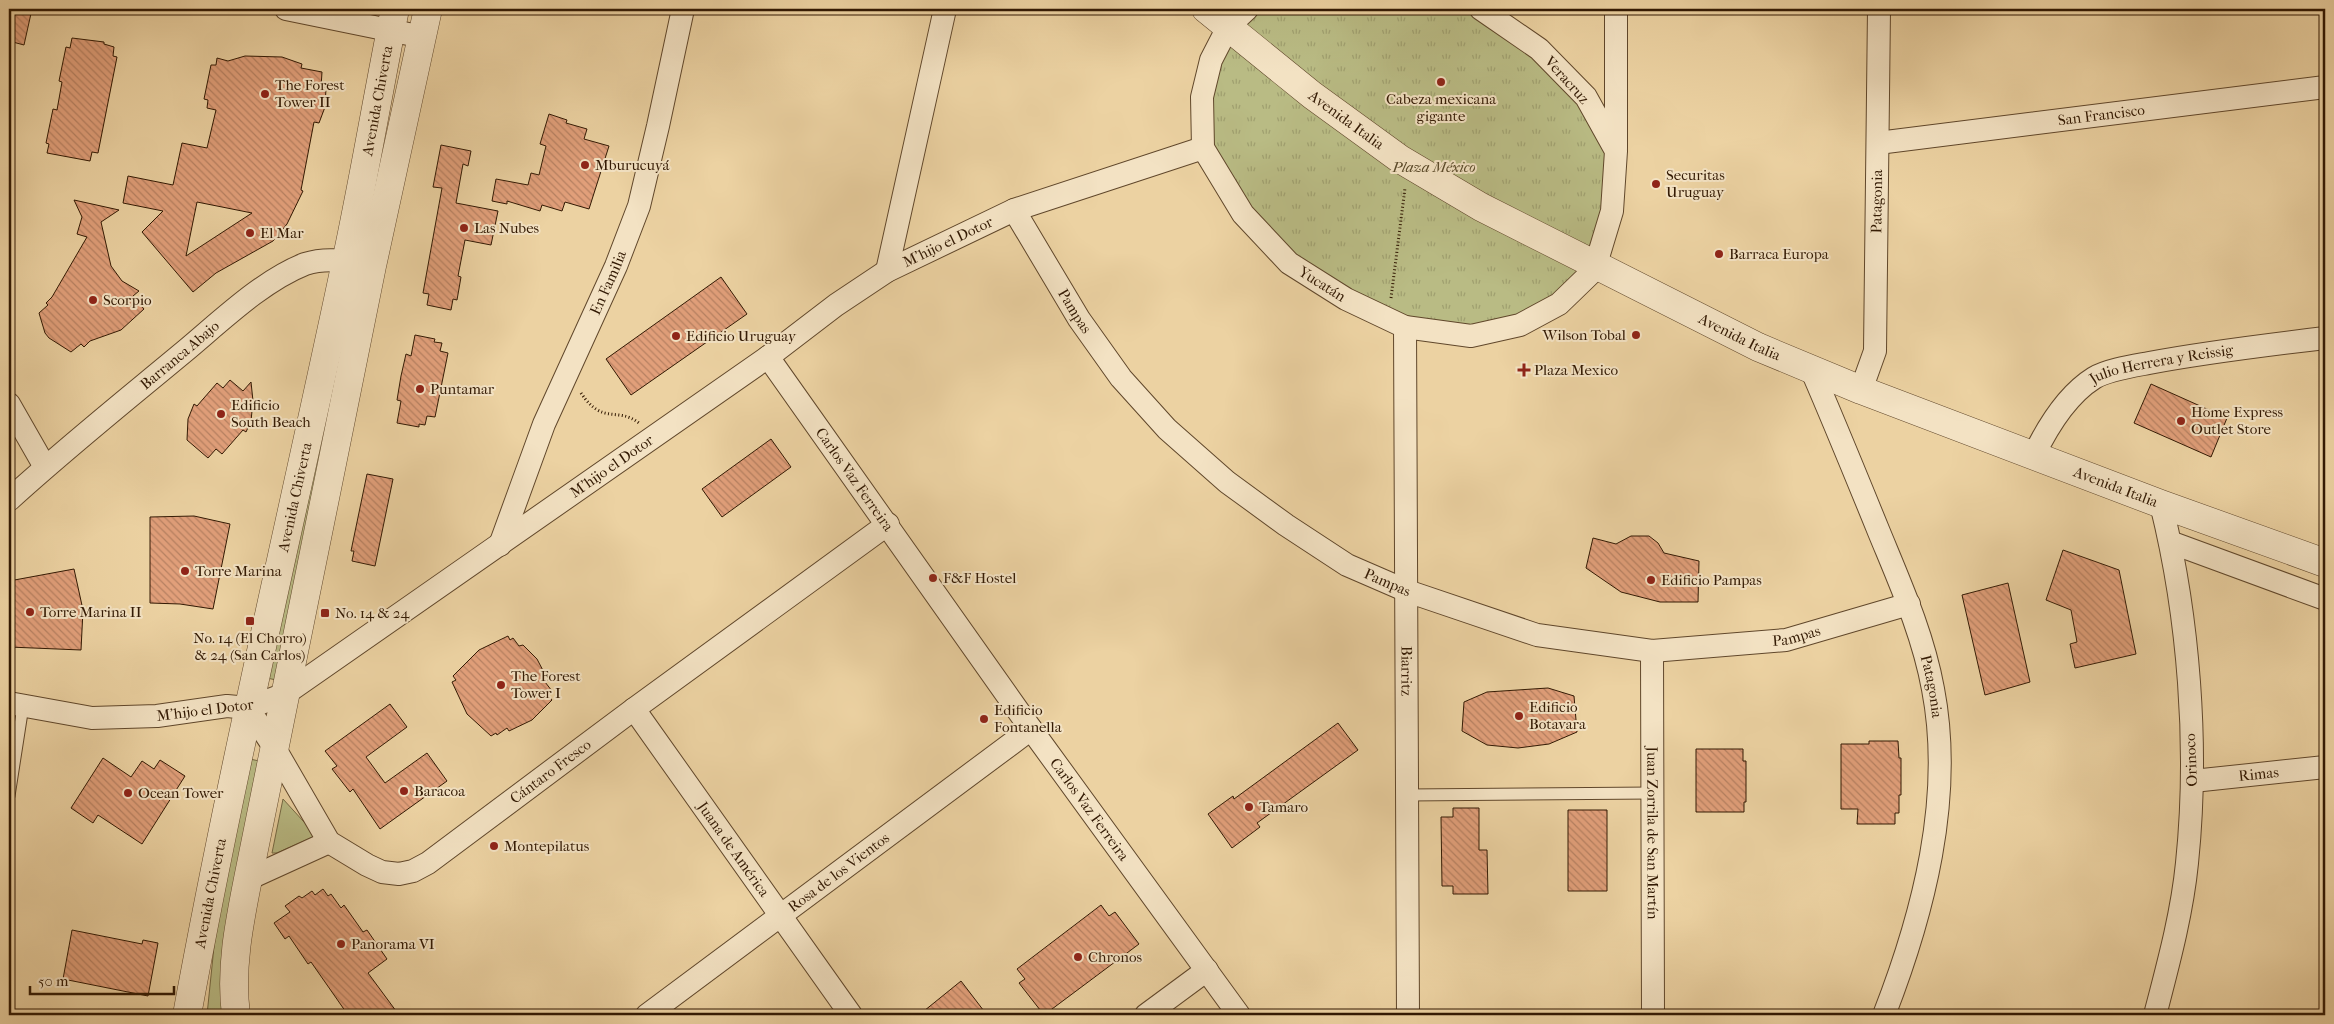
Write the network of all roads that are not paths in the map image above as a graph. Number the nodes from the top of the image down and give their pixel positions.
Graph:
1 (286, 9) edge
2 (428, 9) edge
3 (683, 9) edge
4 (945, 9) edge
5 (1206, 9) edge
6 (1481, 9) edge
7 (1616, 9) edge
8 (1879, 9) edge
9 (1238, 18) edge
10 (393, 19) edge
11 (423, 37) junction
12 (2325, 87) edge
13 (1878, 143) junction
14 (1203, 148) junction
15 (1616, 151) junction
16 (1014, 210) junction
17 (359, 263) junction
18 (1596, 264) junction
19 (887, 271) junction
20 (1397, 323) junction
21 (2325, 338) edge
22 (768, 357) junction
23 (1812, 371) junction
24 (1861, 390) junction
25 (9, 404) edge
26 (2034, 455) junction
27 (45, 467) junction
28 (9, 500) edge
29 (2160, 504) junction
30 (888, 524) junction
31 (2170, 542) junction
32 (500, 545) junction
33 (2325, 563) edge
34 (1407, 592) junction
35 (2325, 599) edge
36 (1909, 604) junction
37 (1652, 651) junction
38 (285, 694) junction
39 (16, 704) edge
40 (248, 708) junction
41 (634, 709) junction
42 (1031, 729) junction
43 (274, 747) junction
44 (2325, 768) edge
45 (2193, 781) junction
46 (1652, 793) junction
47 (1408, 795) junction
48 (9, 796) edge
49 (330, 842) junction
50 (248, 879) junction
51 (780, 916) junction
52 (1208, 970) junction
53 (187, 1015) edge
54 (236, 1015) edge
55 (647, 1015) edge
56 (851, 1015) edge
57 (1146, 1015) edge
58 (1239, 1015) edge
59 (1408, 1015) edge
60 (1652, 1015) edge
61 (1884, 1015) edge
62 (2155, 1015) edge

1 - 10 street
2 - 11 street, Avenida Chiverta
3 - 32 street, En Familia
4 - 19 street
5 - 9 street, Avenida Italia
6 - 15 street, Veracruz
7 - 15 street
8 - 13 street, Patagonia
9 - 14 street
9 - 18 street, Avenida Italia
10 - 11 street
10 - 17 street, Avenida Chiverta
11 - 17 street, Avenida Chiverta
12 - 13 street, San Francisco
13 - 24 street, Patagonia
14 - 16 street, M'hijo el Dotor
14 - 20 street, Yucatán
15 - 18 street
16 - 19 street, M'hijo el Dotor
16 - 34 street, Pampas
17 - 27 street, Barranca Abajo
17 - 38 street, Avenida Chiverta
17 - 40 street, Avenida Chiverta
18 - 20 street, Yucatán
18 - 23 street, Avenida Italia
19 - 22 street, M'hijo el Dotor
20 - 34 street, Biarritz
21 - 26 street, Julio Herrera y Reissig
22 - 30 street, Carlos Vaz Ferreira
22 - 32 street, M'hijo el Dotor
23 - 24 street, Avenida Italia
23 - 36 street, Patagonia
24 - 26 street, Avenida Italia
25 - 27 street
26 - 29 street, Avenida Italia
27 - 28 street, Barranca Abajo
29 - 31 street, Orinoco
29 - 33 street, Avenida Italia
30 - 41 street, Cántaro Fresco
30 - 42 street, Carlos Vaz Ferreira
31 - 35 street
31 - 45 street, Orinoco
32 - 38 street, M'hijo el Dotor
34 - 37 street, Pampas
34 - 47 street, Biarritz
36 - 37 street, Pampas
36 - 61 street, Patagonia
37 - 46 street, Juan Zorrila de San Martín
38 - 40 street, M'hijo el Dotor
38 - 43 street, Avenida Chiverta
39 - 40 street, M'hijo el Dotor
39 - 48 lane
40 - 43 street, Cántaro Fresco
40 - 53 street, Avenida Chiverta
41 - 49 street, Cántaro Fresco
41 - 51 street, Juana de América
42 - 51 street, Rosa de los Vientos
42 - 52 street, Carlos Vaz Ferreira
43 - 49 street, Cántaro Fresco
43 - 50 street, Avenida Chiverta
44 - 45 street, Rimas
45 - 62 street, Orinoco
46 - 47 lane
46 - 60 street, Juan Zorrila de San Martín
47 - 59 street, Biarritz
49 - 50 street
50 - 54 street, Avenida Chiverta
51 - 55 street, Rosa de los Vientos
51 - 56 street, Juana de América
52 - 57 street
52 - 58 street, Carlos Vaz Ferreira

